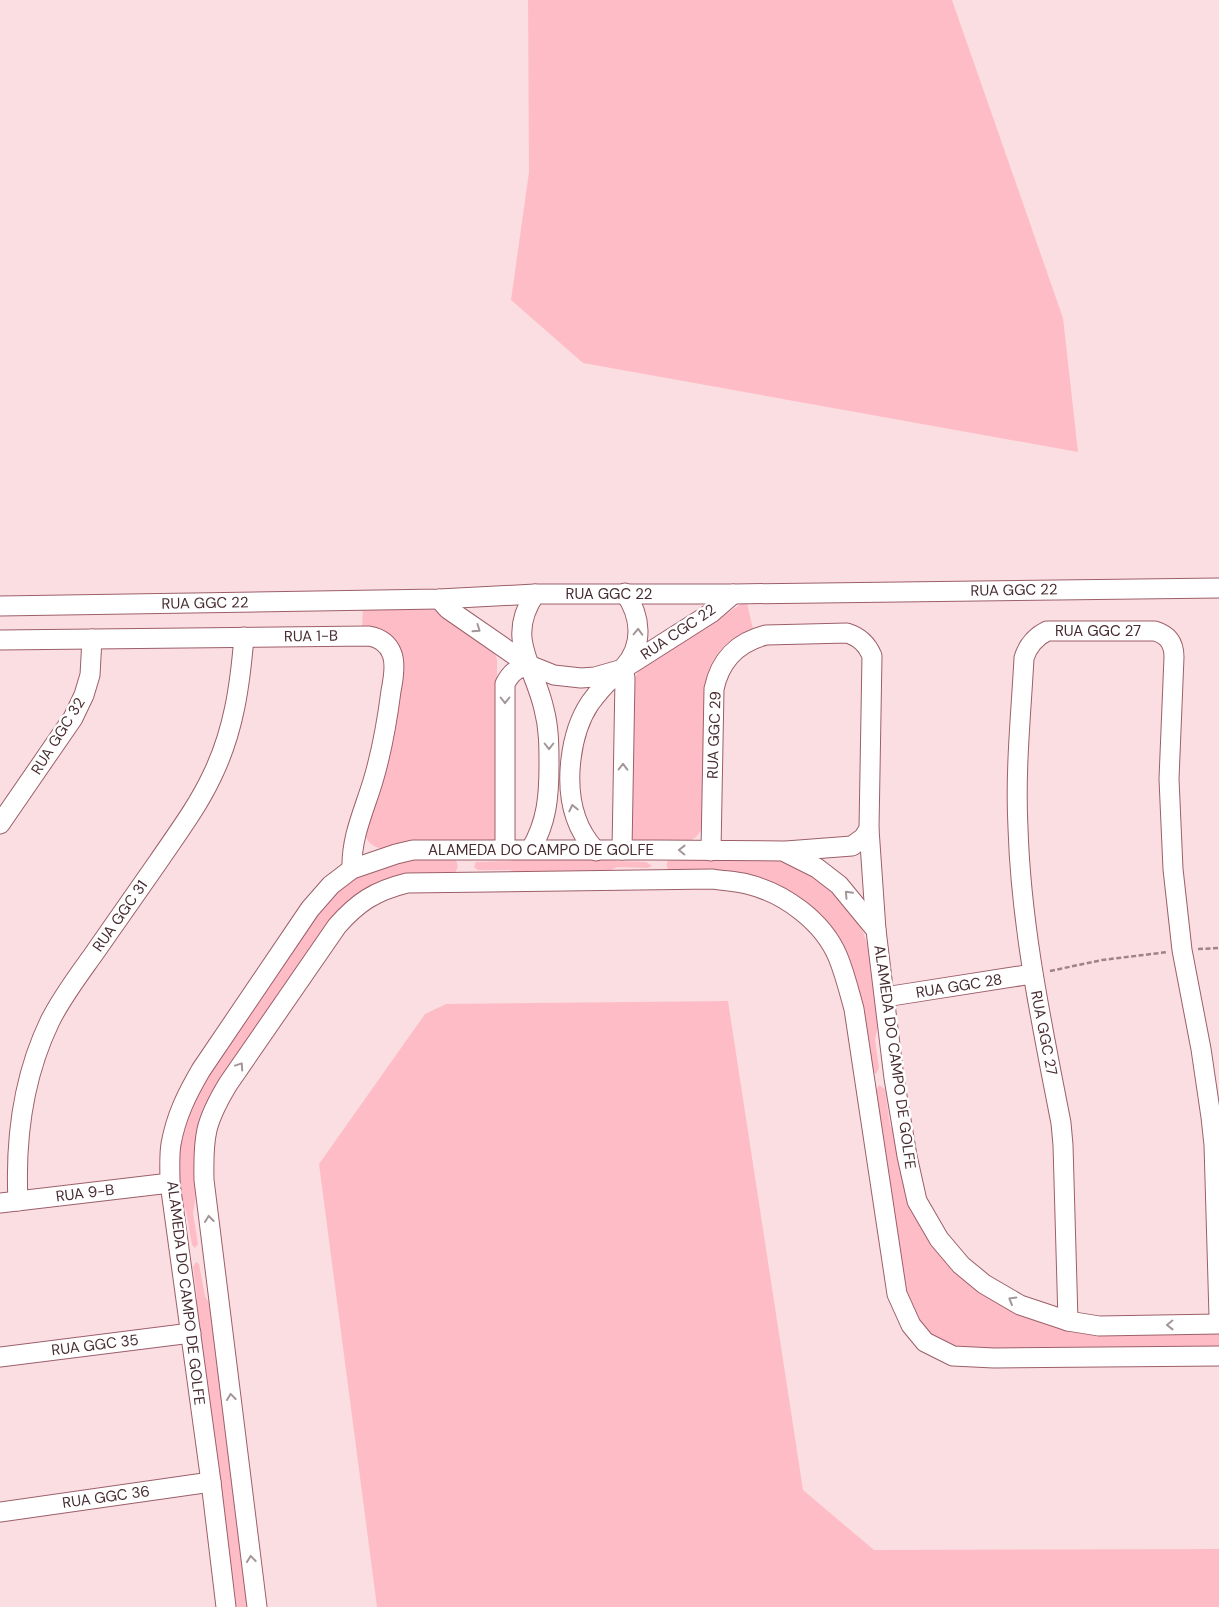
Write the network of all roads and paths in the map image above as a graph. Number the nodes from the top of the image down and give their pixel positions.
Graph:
1 (1219, 588) edge
2 (535, 594) junction
3 (625, 594) junction
4 (733, 594) junction
5 (439, 599) junction
6 (0, 606) edge
7 (244, 637) junction
8 (92, 639) junction
9 (0, 640) edge
10 (530, 665) junction
11 (623, 669) junction
12 (0, 824) edge
13 (869, 829) junction
14 (505, 849) junction
15 (532, 849) junction
16 (622, 850) junction
17 (655, 850) junction
18 (469, 851) junction
19 (596, 851) junction
20 (711, 851) junction
21 (783, 851) junction
22 (352, 869) junction
23 (656, 879) junction
24 (469, 882) junction
25 (876, 930) junction
26 (1219, 948) edge
27 (1182, 950) junction
28 (1032, 974) junction
29 (885, 997) junction
30 (894, 1078) junction
31 (865, 1082) junction
32 (170, 1183) junction
33 (9, 1202) edge
34 (213, 1251) junction
35 (181, 1256) junction
36 (1219, 1316) edge
37 (1068, 1321) junction
38 (1219, 1324) edge
39 (191, 1333) junction
40 (1219, 1356) edge
41 (0, 1357) edge
42 (211, 1482) junction
43 (0, 1512) edge
44 (226, 1607) edge
45 (257, 1607) edge

1 - 4 street, RUA GGC 22
2 - 3 street, RUA GGC 22
2 - 5 street, RUA GGC 22
2 - 10 street
3 - 4 street, RUA GGC 22
11 -> 3 street
4 - 11 street, RUA CGC 22
5 - 6 street, RUA GGC 22
5 -> 10 street, RUA CGC 22
7 - 8 street, RUA 1-B
7 - 22 street, RUA 1-B
7 - 33 street, RUA GGC 31
8 - 9 street, RUA 1-B
8 - 12 street, RUA GGC 32
10 - 11 street, RUA CGC 22
10 -> 14 street
10 -> 15 street
16 -> 11 street
19 -> 11 street, RUA CGC 22
13 - 20 street, RUA GGC 29
13 - 21 street
13 - 25 street, RUA GGC 29
14 - 15 street, ALAMEDA DO CAMPO DE GOLFE
14 - 18 street, ALAMEDA DO CAMPO DE GOLFE
15 - 19 street, ALAMEDA DO CAMPO DE GOLFE
16 - 17 street, ALAMEDA DO CAMPO DE GOLFE
16 - 19 street, ALAMEDA DO CAMPO DE GOLFE
20 -> 17 street, ALAMEDA DO CAMPO DE GOLFE
17 - 23 street
18 - 22 street, ALAMEDA DO CAMPO DE GOLFE
18 - 24 street
20 - 21 street, ALAMEDA DO CAMPO DE GOLFE
25 -> 21 street, ALAMEDA DO CAMPO DE GOLFE
22 - 32 street, ALAMEDA DO CAMPO DE GOLFE
23 - 24 street, ALAMEDA DO CAMPO DE GOLFE
23 - 31 street, ALAMEDA DO CAMPO DE GOLFE
34 -> 24 street, ALAMEDA DO CAMPO DE GOLFE
25 - 29 street, ALAMEDA DO CAMPO DE GOLFE
26 - 27 path
27 - 28 path
27 - 28 street, RUA GGC 27
27 - 36 street, RUA GGC 27
28 - 29 street, RUA GGC 28
28 - 37 street, RUA GGC 27
29 - 30 street, ALAMEDA DO CAMPO DE GOLFE
30 - 31 street
37 -> 30 street, ALAMEDA DO CAMPO DE GOLFE
31 - 40 street, ALAMEDA DO CAMPO DE GOLFE
32 - 33 street, RUA 9-B
32 - 35 street, ALAMEDA DO CAMPO DE GOLFE
34 - 35 street
45 -> 34 street, ALAMEDA DO CAMPO DE GOLFE
35 - 39 street, ALAMEDA DO CAMPO DE GOLFE
38 -> 37 street, ALAMEDA DO CAMPO DE GOLFE
39 - 41 street, RUA GGC 35
39 - 42 street, ALAMEDA DO CAMPO DE GOLFE
42 - 43 street, RUA GGC 36
42 - 44 street, ALAMEDA DO CAMPO DE GOLFE

